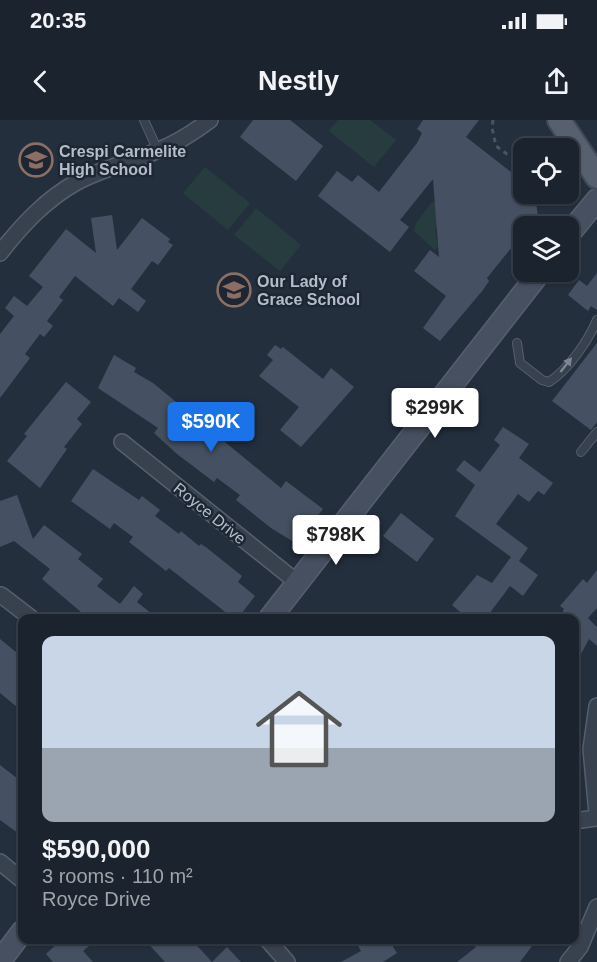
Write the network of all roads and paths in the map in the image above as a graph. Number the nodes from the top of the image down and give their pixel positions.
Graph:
1 (144, 120) edge
2 (210, 120) edge
3 (494, 120) edge
4 (559, 120) edge
5 (158, 151) junction
6 (513, 156) edge
7 (597, 177) edge
8 (597, 200) edge
9 (579, 222) edge
10 (0, 253) edge
11 (532, 282) edge
12 (597, 320) edge
13 (517, 343) dead end
14 (597, 432) edge
15 (122, 442) dead end
16 (581, 452) dead end
17 (298, 583) junction
18 (1, 595) edge
19 (27, 614) edge
20 (273, 614) edge
21 (597, 706) edge
22 (594, 749) edge
23 (597, 816) edge
24 (579, 820) edge
25 (0, 862) edge
26 (18, 877) edge
27 (597, 907) edge
28 (18, 938) edge
29 (271, 944) edge
30 (2, 961) edge
31 (287, 962) edge
32 (568, 962) edge

1 - 5 lane
2 - 5 street
3 - 6 path
4 - 7 main road
5 - 10 street
8 - 9 street
11 - 17 street
13 -> 12 lane
14 - 16 lane
15 - 17 street, Royce Drive
17 - 20 street
18 - 19 street
21 - 22 street
22 - 23 street
23 - 24 street
25 - 26 street
27 - 32 street
28 - 30 street
29 - 31 street

